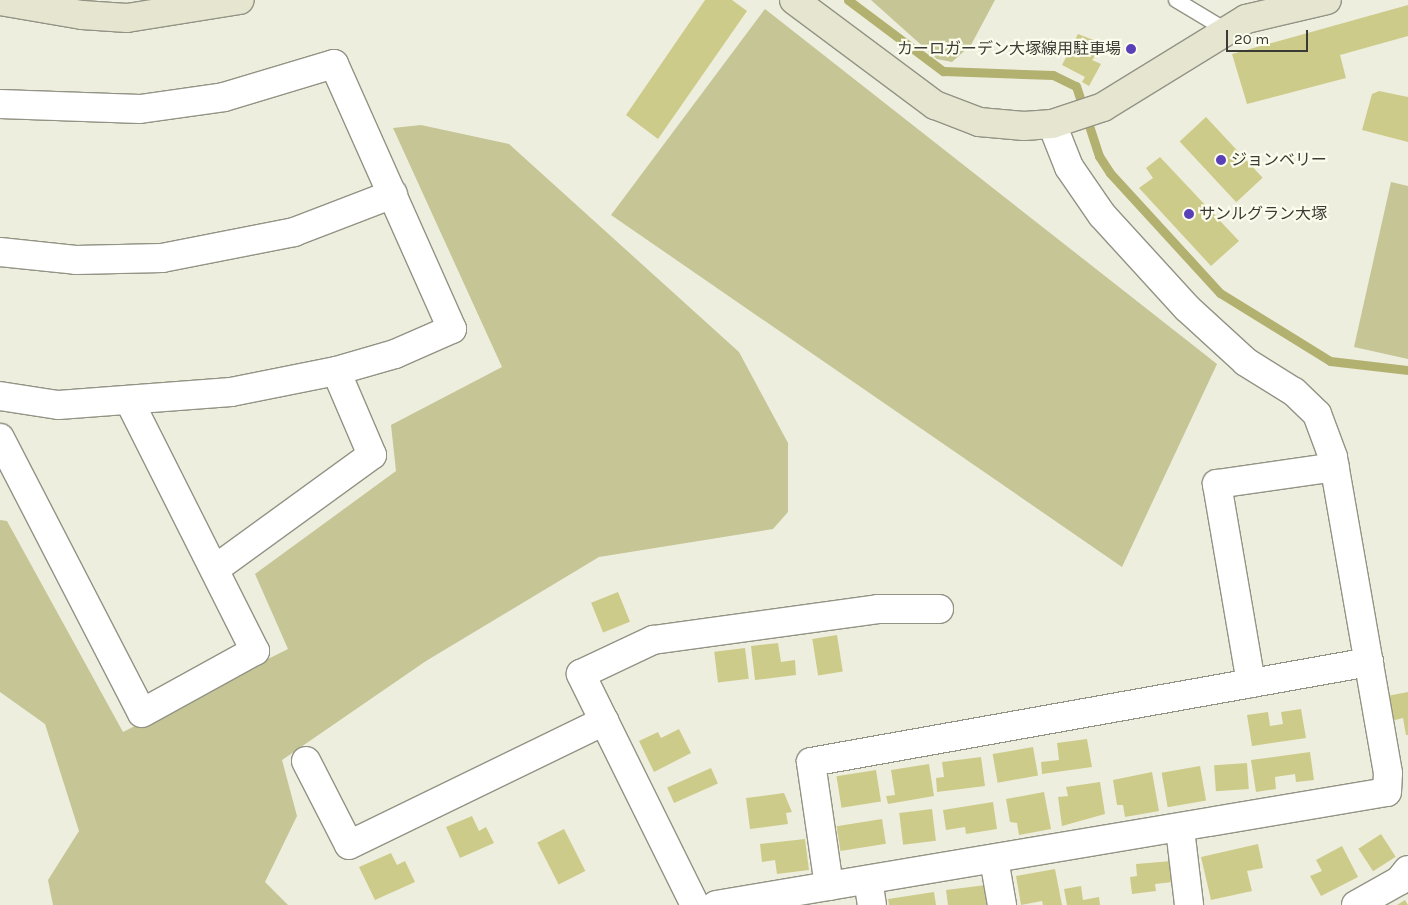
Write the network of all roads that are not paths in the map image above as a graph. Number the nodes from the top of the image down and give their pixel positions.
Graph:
1 (240, 0) edge
2 (794, 0) edge
3 (1176, 0) edge
4 (1327, 0) edge
5 (0, 1) edge
6 (1226, 30) junction
7 (0, 104) edge
8 (1061, 121) junction
9 (392, 194) junction
10 (0, 252) edge
11 (336, 371) junction
12 (0, 396) edge
13 (130, 402) junction
14 (0, 438) edge
15 (1335, 467) junction
16 (215, 569) junction
17 (939, 609) dead end
18 (1369, 662) junction
19 (1251, 683) junction
20 (604, 721) junction
21 (306, 761) dead end
22 (1180, 829) junction
23 (994, 859) junction
24 (1408, 870) edge
25 (829, 886) junction
26 (870, 892) edge
27 (695, 905) edge
28 (716, 905) edge
29 (1002, 905) edge
30 (1189, 905) edge
31 (1356, 905) edge

1 - 5 street
2 - 8 street
3 - 6 lane
4 - 6 street
6 - 8 street
7 - 9 street
8 - 15 street
9 - 10 street
9 - 11 street
11 - 13 street
11 - 16 street
12 - 13 street
13 - 16 street
14 - 16 street
15 - 18 street
15 - 19 street
17 - 20 street
18 - 19 street
18 - 22 street
19 - 25 street
20 - 21 street
20 - 27 street
22 - 23 street
22 - 30 street
23 - 26 street
23 - 29 street
24 - 31 street
25 - 26 street
25 - 28 street

